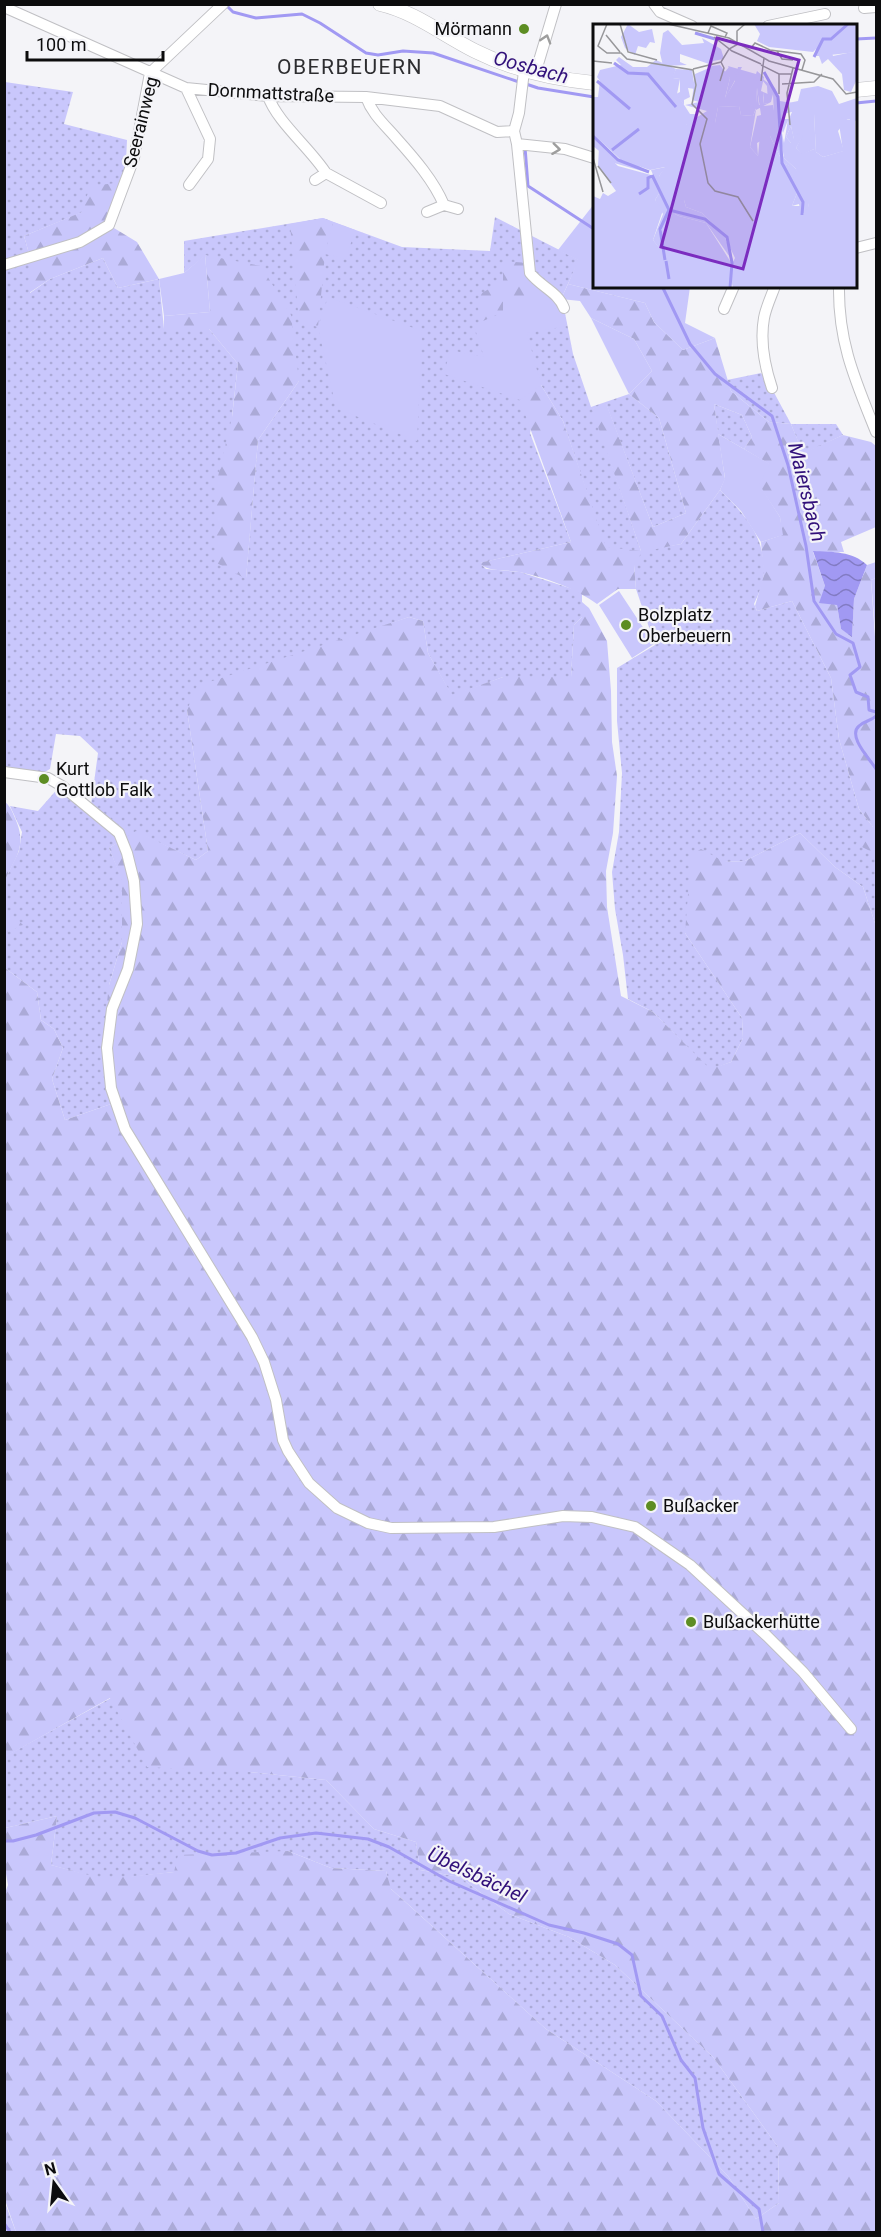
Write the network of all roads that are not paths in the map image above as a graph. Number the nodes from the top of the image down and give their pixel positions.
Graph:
1 (380, 4) edge
2 (556, 4) edge
3 (654, 4) edge
4 (222, 5) edge
5 (4, 7) edge
6 (876, 7) edge
7 (864, 8) dead end
8 (825, 14) dead end
9 (687, 24) edge
10 (778, 24) edge
11 (150, 73) junction
12 (525, 78) junction
13 (593, 83) edge
14 (186, 88) junction
15 (876, 88) edge
16 (857, 90) edge
17 (268, 96) junction
18 (366, 97) junction
19 (513, 132) junction
20 (517, 144) junction
21 (593, 158) edge
22 (326, 173) junction
23 (315, 180) dead end
24 (189, 186) dead end
25 (381, 202) dead end
26 (444, 205) junction
27 (458, 209) dead end
28 (427, 212) dead end
29 (876, 243) edge
30 (857, 248) edge
31 (4, 265) edge
32 (733, 288) edge
33 (774, 288) edge
34 (840, 288) edge
35 (564, 308) dead end
36 (724, 309) dead end
37 (772, 387) dead end
38 (876, 432) edge
39 (4, 772) edge
40 (851, 1729) dead end

1 - 12 main road
12 -> 2 street
3 - 9 street
4 - 11 street, Seerainweg
5 - 11 street, Dornmattstraße
6 - 7 street
8 - 10 street
11 - 14 street, Dornmattstraße
11 - 31 street, Seerainweg
12 - 13 main road
12 - 19 street
14 - 17 street, Dornmattstraße
14 - 24 street
15 - 16 main road
17 - 18 street, Dornmattstraße
17 - 22 street
18 - 19 street, Dornmattstraße
18 - 26 street
19 - 20 street
20 -> 21 street
20 - 35 street
22 - 23 street
22 - 25 street
26 - 27 street
26 - 28 street
29 - 30 street
32 - 36 street
33 - 37 street
34 - 38 street
39 - 40 street

